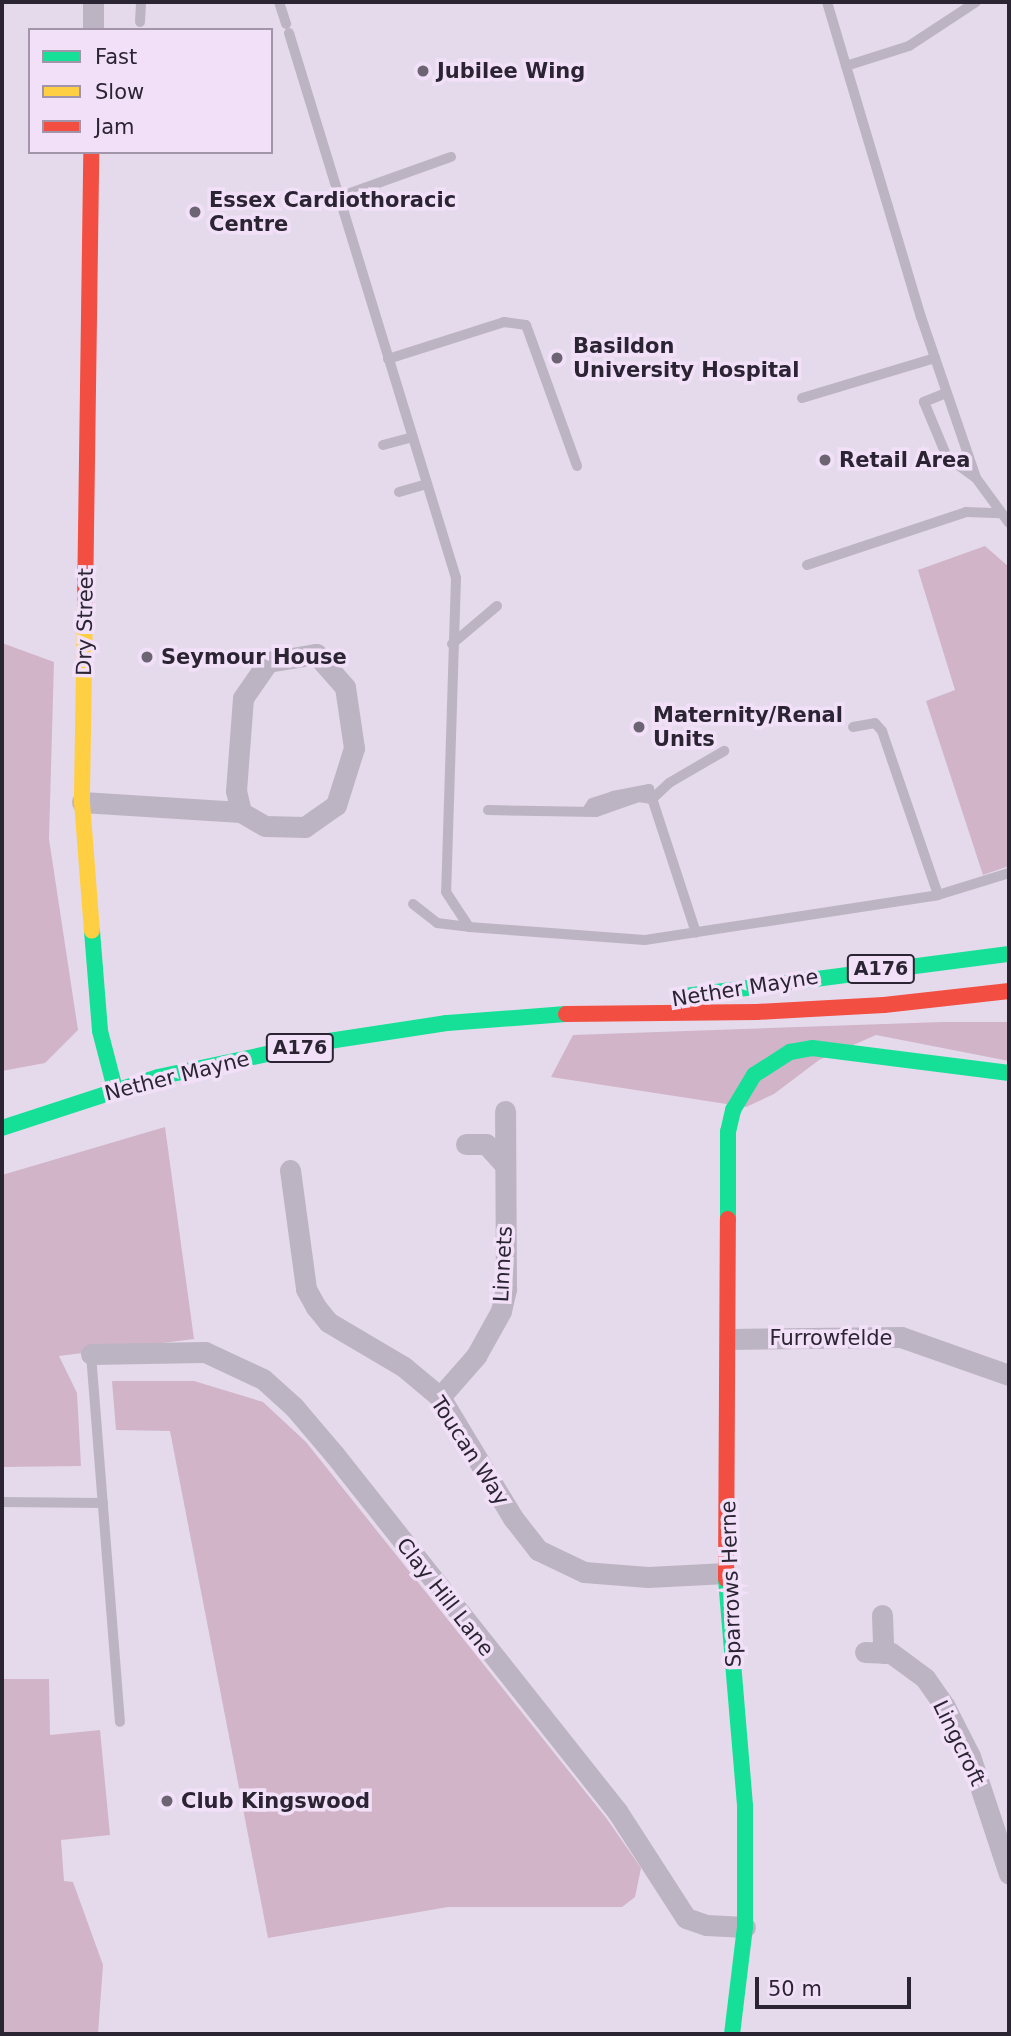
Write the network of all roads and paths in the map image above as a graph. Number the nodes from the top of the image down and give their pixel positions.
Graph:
1 (93, 2) edge
2 (141, 2) edge
3 (279, 2) edge
4 (827, 2) edge
5 (976, 2) edge
6 (139, 22) dead end
7 (93, 28) edge
8 (846, 66) junction
9 (91, 154) edge
10 (451, 157) dead end
11 (339, 197) junction
12 (935, 358) junction
13 (388, 359) junction
14 (946, 393) junction
15 (802, 398) dead end
16 (412, 437) junction
17 (383, 445) dead end
18 (577, 466) dead end
19 (976, 478) junction
20 (426, 484) junction
21 (399, 492) dead end
22 (1001, 513) junction
23 (1009, 523) edge
24 (807, 565) dead end
25 (497, 606) dead end
26 (452, 643) junction
27 (853, 727) dead end
28 (724, 751) dead end
29 (652, 799) junction
30 (82, 802) junction
31 (488, 810) dead end
32 (241, 812) junction
33 (1009, 873) edge
34 (938, 895) junction
35 (414, 904) dead end
36 (469, 927) junction
37 (696, 933) junction
38 (1009, 954) edge
39 (1009, 991) edge
40 (607, 1011) junction
41 (1009, 1073) edge
42 (115, 1089) junction
43 (505, 1111) dead end
44 (2, 1128) edge
45 (466, 1144) dead end
46 (505, 1164) junction
47 (290, 1170) dead end
48 (730, 1339) junction
49 (91, 1354) joint
50 (1009, 1375) edge
51 (440, 1397) junction
52 (2, 1502) edge
53 (103, 1503) junction
54 (726, 1573) junction
55 (882, 1615) dead end
56 (120, 1722) dead end
57 (1009, 1874) edge
58 (745, 1927) junction
59 (732, 2034) edge

1 - 7 street
2 - 6 lane
3 - 11 lane
4 - 8 lane
5 - 8 lane
8 - 12 lane
9 - 30 street, Dry Street
10 - 11 lane
11 - 13 lane
12 - 14 lane
12 - 15 lane
13 - 16 lane
13 - 18 lane
14 - 19 lane
14 - 19 lane
16 - 17 lane
16 - 20 lane
19 - 22 lane
20 - 21 lane
20 - 26 lane
22 - 23 lane
22 - 24 lane
25 - 26 lane
26 - 36 lane
27 - 34 lane
28 - 29 lane
29 - 31 lane
29 - 37 lane
30 - 32 street
30 - 42 street, Dry Street
32 - 32 street
33 - 34 lane
34 - 37 lane
35 - 36 lane
36 - 37 lane
38 - 40 street, Nether Mayne / A176
39 - 40 street, Nether Mayne / A176
40 - 42 street, Nether Mayne / A176
41 - 48 street, Sparrows Herne
42 - 44 street, Nether Mayne / A176
43 - 46 street, Linnets
45 - 46 street
46 - 51 street, Linnets
47 - 51 street, Toucan Way
48 - 50 street, Furrowfelde
48 - 54 street, Sparrows Herne
49 - 53 lane
49 - 58 street, Clay Hill Lane
51 - 54 street, Toucan Way
52 - 53 lane
53 - 56 lane
54 - 58 street, Sparrows Herne
55 - 57 street, Lingcroft
58 - 59 street, Sparrows Herne

